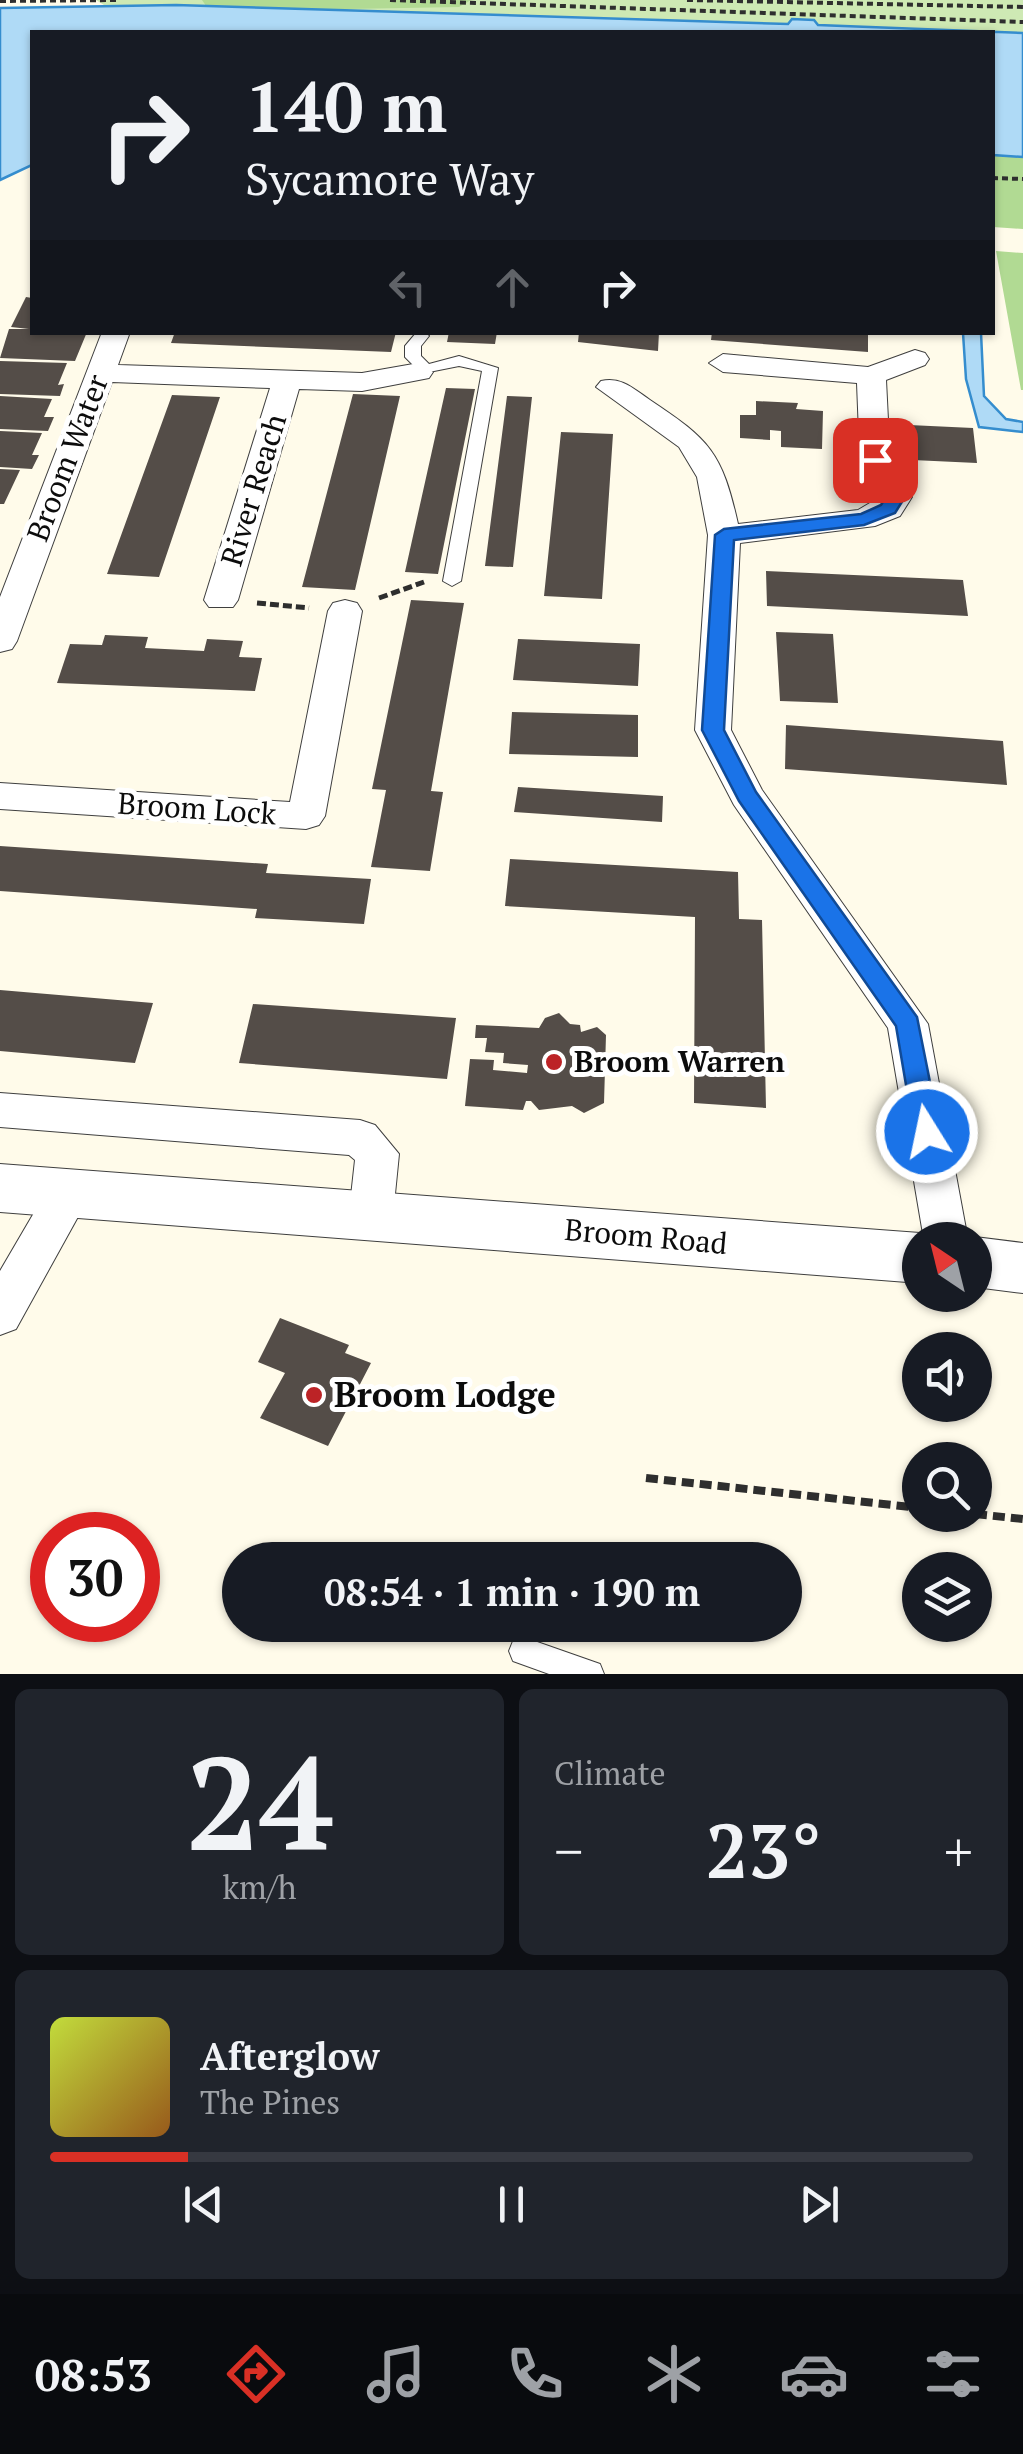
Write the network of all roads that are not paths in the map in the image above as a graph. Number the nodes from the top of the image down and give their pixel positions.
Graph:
1 (115, 335) edge
2 (421, 336) dead end
3 (915, 360) dead end
4 (722, 363) dead end
5 (422, 370) junction
6 (100, 373) junction
7 (871, 376) junction
8 (287, 380) junction
9 (611, 387) dead end
10 (724, 535) junction
11 (452, 581) road end
12 (220, 600) road end
13 (345, 611) road end
14 (0, 641) edge
15 (0, 796) edge
16 (0, 1110) edge
17 (0, 1188) edge
18 (68, 1195) junction
19 (372, 1214) junction
20 (943, 1222) edge
21 (902, 1257) edge
22 (992, 1264) edge
23 (1023, 1268) edge
24 (0, 1314) edge
25 (522, 1651) dead end
26 (590, 1674) edge

1 - 6 street, Broom Water
2 - 5 lane
3 - 7 street
4 - 7 street
5 - 8 street, River Reach
5 - 11 lane
6 - 8 street, River Reach
6 - 14 street, Broom Water
7 - 10 street
8 - 12 street, River Reach
9 - 10 street
10 - 20 street
13 - 15 street, Broom Lock
16 - 19 street
17 - 18 street, Broom Road
18 - 19 street, Broom Road
18 - 24 street
19 - 21 street, Broom Road
22 - 23 street
25 - 26 lane

